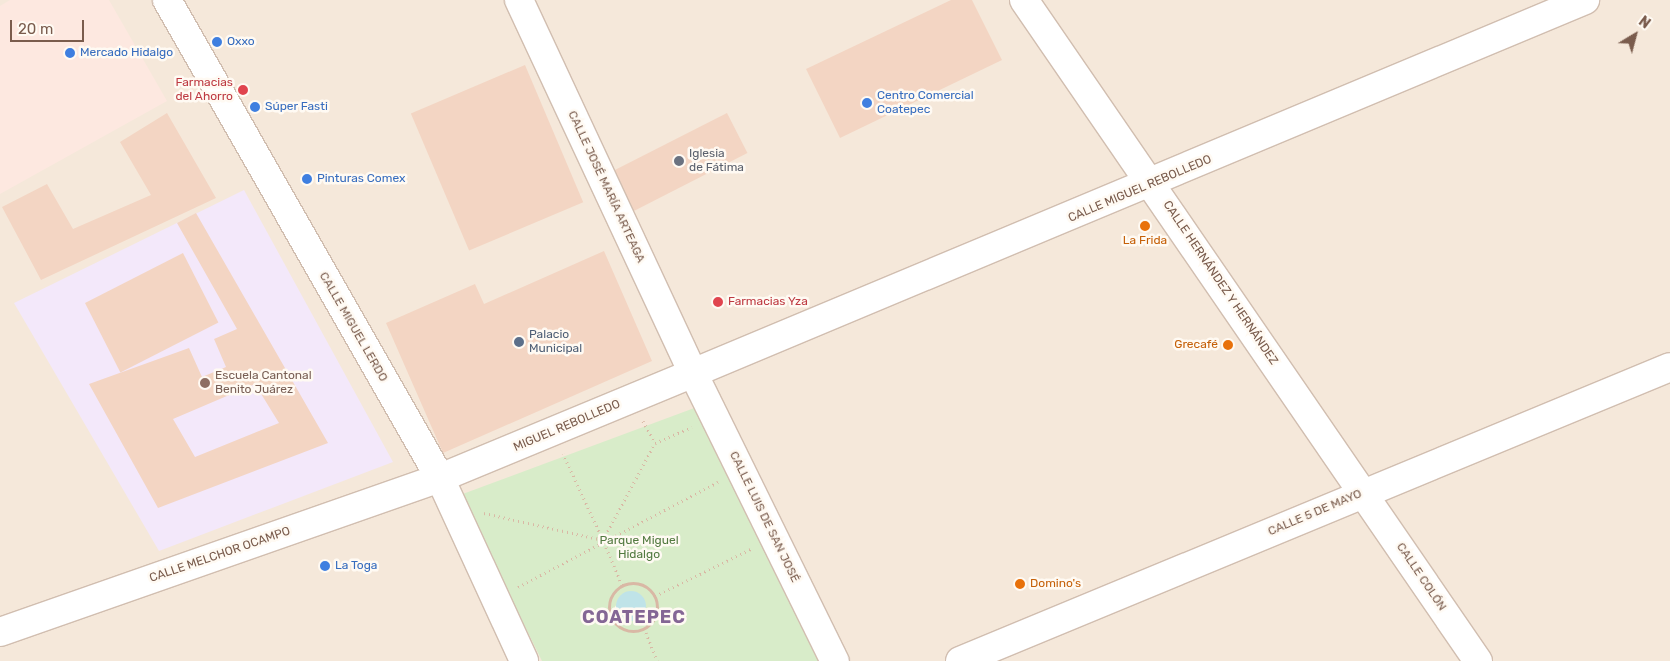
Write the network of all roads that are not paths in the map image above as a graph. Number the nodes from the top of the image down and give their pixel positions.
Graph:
1 (167, 0) edge
2 (519, 0) edge
3 (1024, 0) edge
4 (1585, 0) edge
5 (1153, 185) junction
6 (1670, 367) edge
7 (694, 373) junction
8 (440, 478) junction
9 (1364, 493) junction
10 (0, 632) edge
11 (524, 661) edge
12 (835, 661) edge
13 (960, 661) edge
14 (1478, 661) edge

1 - 8 street, CALLE MIGUEL LERDO
2 - 7 street, CALLE JOSÉ MARÍA ARTEAGA
3 - 5 street, CALLE HERNÁNDEZ Y HERNÁNDEZ
4 - 5 street, CALLE MIGUEL REBOLLEDO
5 - 7 street, CALLE MIGUEL REBOLLEDO
5 - 9 street, CALLE HERNÁNDEZ Y HERNÁNDEZ
6 - 9 street, CALLE 5 DE MAYO
7 - 8 street, MIGUEL REBOLLEDO
7 - 12 street, CALLE LUIS DE SAN JOSÉ
8 - 10 street, CALLE MELCHOR OCAMPO
8 - 11 street, CALLE MIGUEL LERDO
9 - 13 street, CALLE 5 DE MAYO
9 - 14 street, CALLE COLÓN

